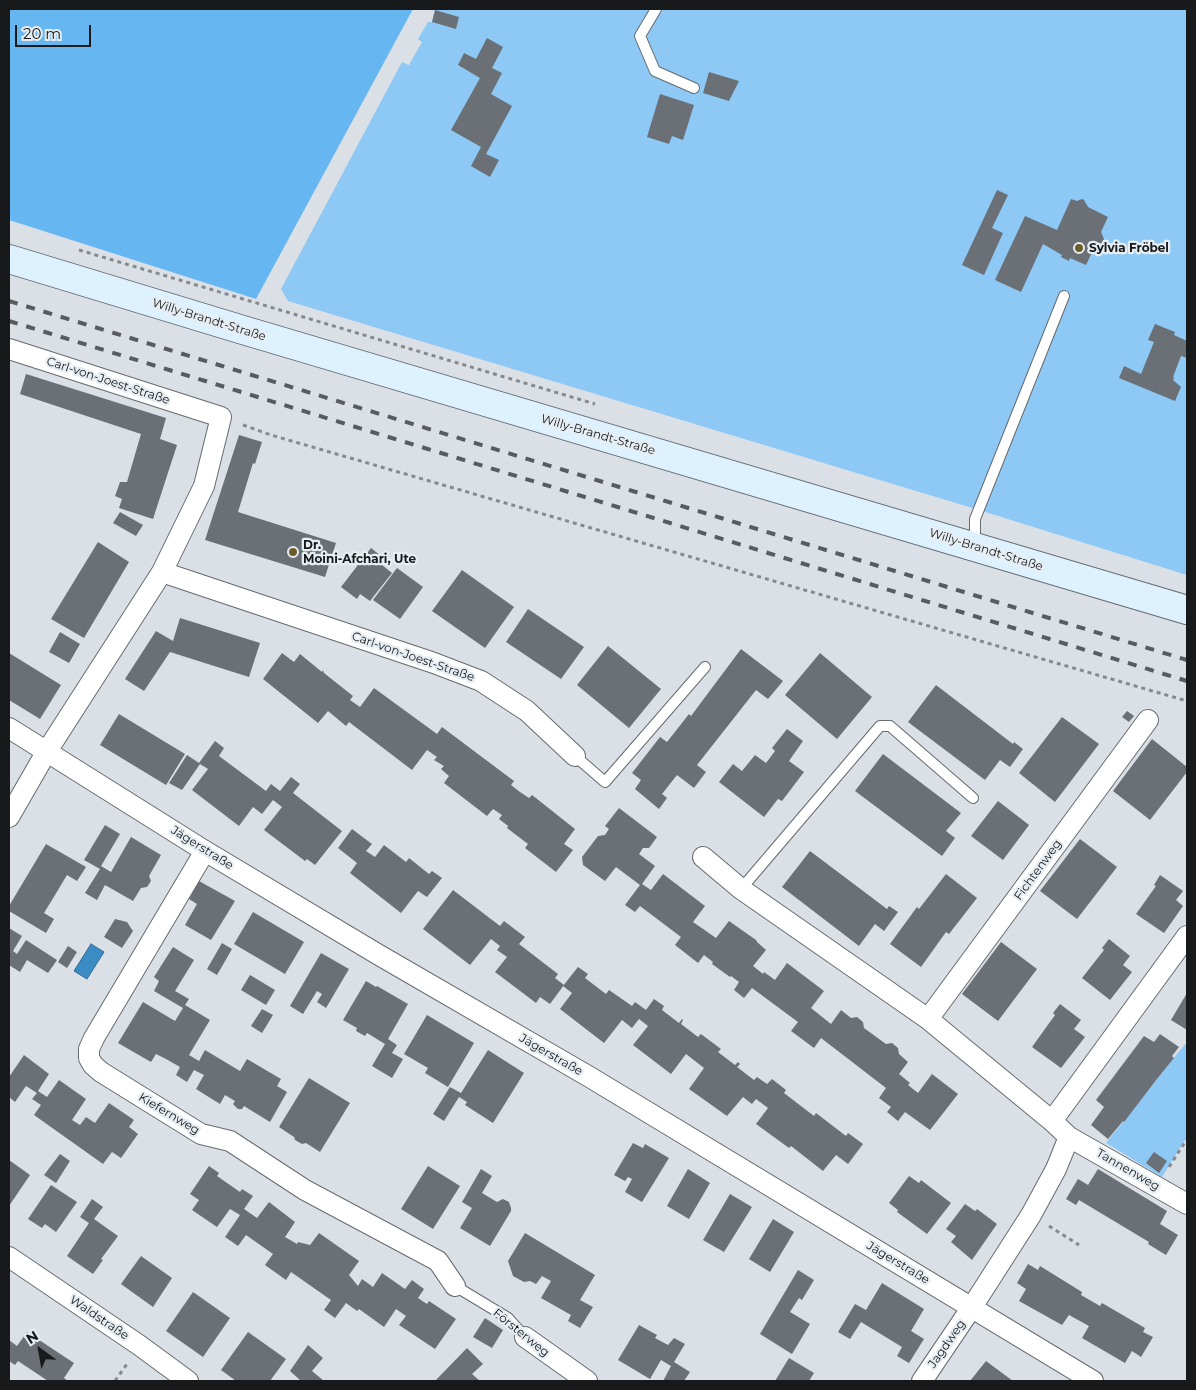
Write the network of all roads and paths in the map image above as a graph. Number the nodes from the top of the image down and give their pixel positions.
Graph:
1 (656, 9) edge
2 (694, 88) dead end
3 (9, 259) edge
4 (1064, 296) dead end
5 (9, 349) edge
6 (221, 417) junction
7 (975, 547) junction
8 (162, 572) junction
9 (1187, 610) edge
10 (705, 667) dead end
11 (1187, 701) edge
12 (1148, 720) dead end
13 (9, 728) edge
14 (47, 751) junction
15 (575, 756) joint
16 (973, 798) dead end
17 (9, 817) edge
18 (205, 850) junction
19 (703, 858) dead end
20 (741, 889) junction
21 (1187, 936) edge
22 (928, 1019) junction
23 (1052, 1121) junction
24 (1069, 1137) junction
25 (1187, 1139) edge
26 (1157, 1187) junction
27 (1187, 1204) edge
28 (1031, 1215) junction
29 (1080, 1245) dead end
30 (9, 1257) edge
31 (455, 1286) joint
32 (972, 1308) junction
33 (524, 1337) joint
34 (188, 1381) edge
35 (587, 1381) edge
36 (922, 1381) edge
37 (1093, 1381) edge

1 - 2 lane
3 - 7 main road, Willy-Brandt-Straße
4 - 7 lane
5 - 6 street, Carl-von-Joest-Straße
6 - 8 street
6 - 11 path
7 - 9 main road, Willy-Brandt-Straße
8 - 14 street
8 - 15 street, Carl-von-Joest-Straße
10 - 15 lane, Carl-von-Joest-Straße
12 - 22 street, Fichtenweg
13 - 14 street, Jägerstraße
14 - 17 street
14 - 18 street, Jägerstraße
16 - 20 lane
18 - 31 street, Kiefernweg
18 - 32 street, Jägerstraße
19 - 20 street
20 - 22 street
21 - 23 street
22 - 23 street
23 - 24 street
24 - 26 street, Tannenweg
24 - 28 street
25 - 26 path
26 - 27 street, Tannenweg
28 - 29 path
28 - 32 street
30 - 34 street, Waldstraße
31 - 33 lane, Försterweg
32 - 36 street, Jagdweg
32 - 37 street, Jägerstraße
33 - 35 street, Försterweg

